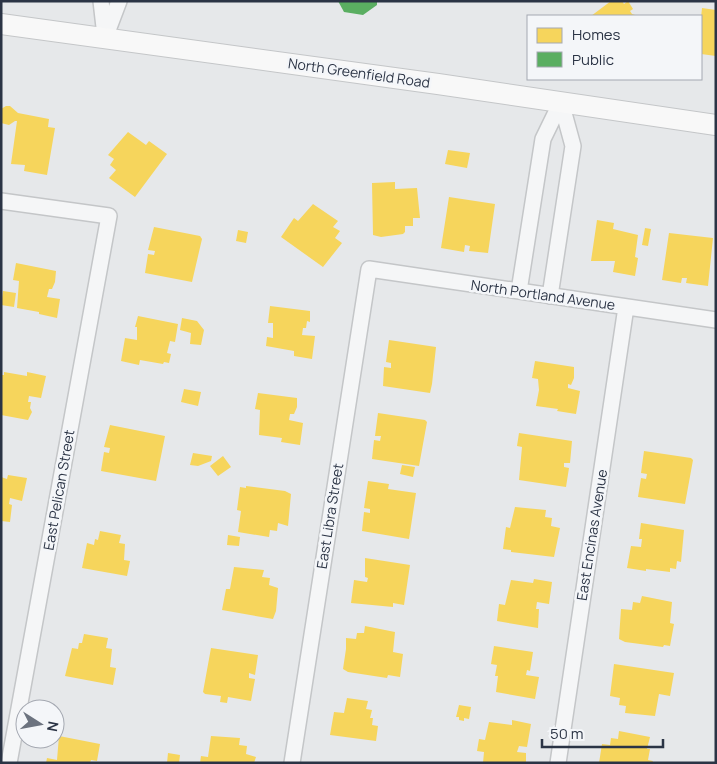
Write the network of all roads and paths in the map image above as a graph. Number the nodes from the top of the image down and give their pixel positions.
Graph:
1 (101, 1) edge
2 (119, 1) edge
3 (1, 24) edge
4 (105, 38) junction
5 (561, 102) junction
6 (716, 125) edge
7 (1, 201) edge
8 (370, 269) joint
9 (519, 291) junction
10 (550, 296) junction
11 (626, 307) junction
12 (716, 320) edge
13 (9, 763) edge
14 (292, 763) edge
15 (558, 763) edge

1 - 4 street
2 - 4 street
3 - 4 main road, North Greenfield Road
4 - 5 main road, North Greenfield Road
5 - 6 main road, North Greenfield Road
5 - 9 street
5 - 10 street
7 - 13 street, East Pelican Street
8 - 9 street, North Portland Avenue
8 - 14 street, East Libra Street
9 - 10 street, North Portland Avenue
10 - 11 street, North Portland Avenue
11 - 12 street, North Portland Avenue
11 - 15 street, East Encinas Avenue

